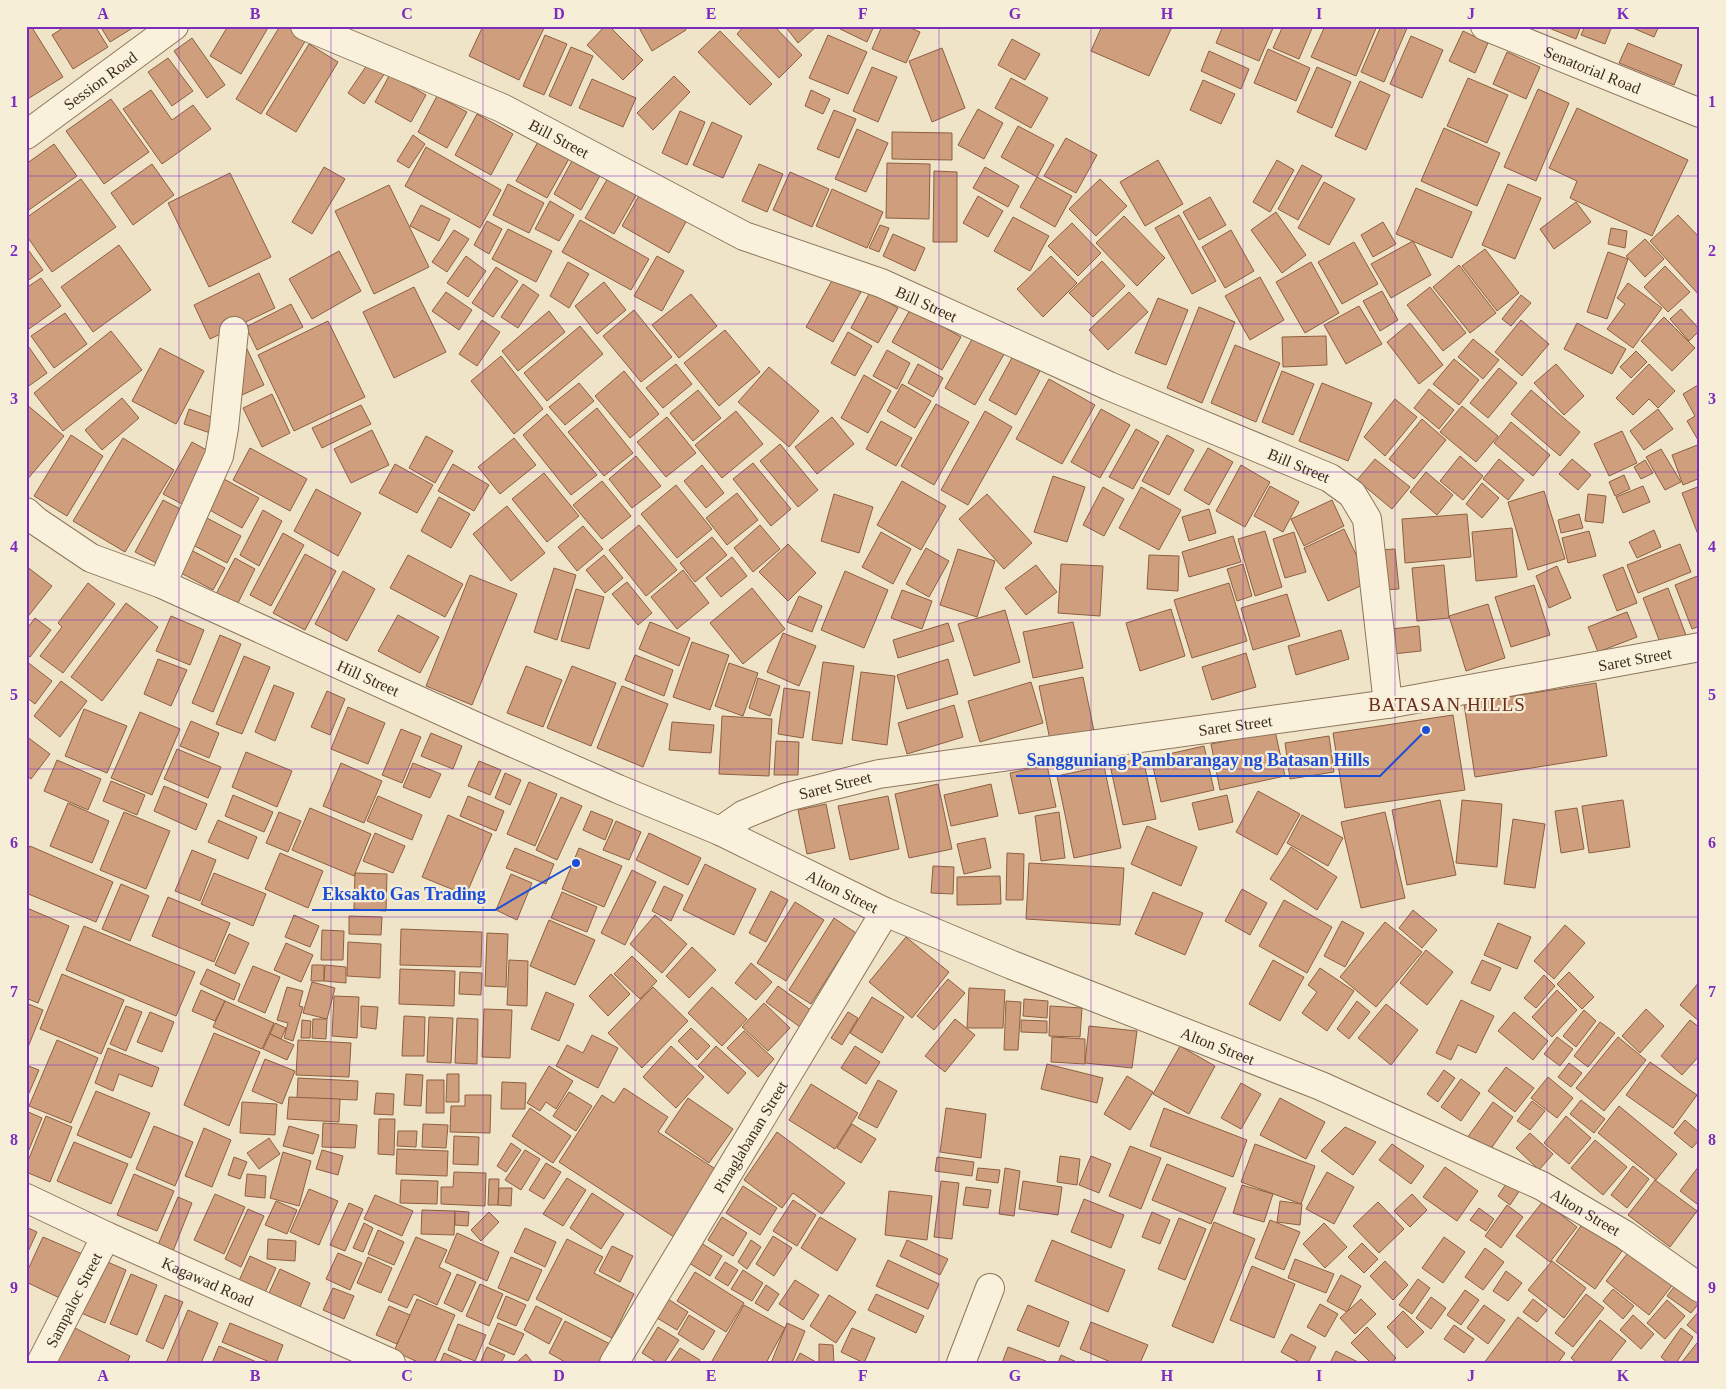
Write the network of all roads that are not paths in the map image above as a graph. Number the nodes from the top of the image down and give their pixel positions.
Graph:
1 (174, 26) edge
2 (305, 26) edge
3 (1485, 26) edge
4 (1700, 113) edge
5 (26, 135) edge
6 (234, 331) dead end
7 (26, 512) edge
8 (162, 584) junction
9 (1700, 647) edge
10 (1388, 704) junction
11 (720, 831) junction
12 (885, 912) junction
13 (26, 1198) edge
14 (106, 1236) junction
15 (990, 1288) dead end
16 (1700, 1288) edge
17 (41, 1363) edge
18 (391, 1363) edge
19 (614, 1363) edge
20 (961, 1363) edge

1 - 5 street, Session Road
2 - 10 street, Bill Street
3 - 4 street, Senatorial Road
6 - 8 street
7 - 8 street, Hill Street
8 - 11 street, Hill Street
9 - 10 street, Saret Street
10 - 11 street, Saret Street
11 - 12 street, Alton Street
12 - 16 street, Alton Street
12 - 19 street, Pinaglabanan Street
13 - 14 street, Kagawad Road
14 - 17 street, Sampaloc Street
14 - 18 street, Kagawad Road
15 - 20 street

